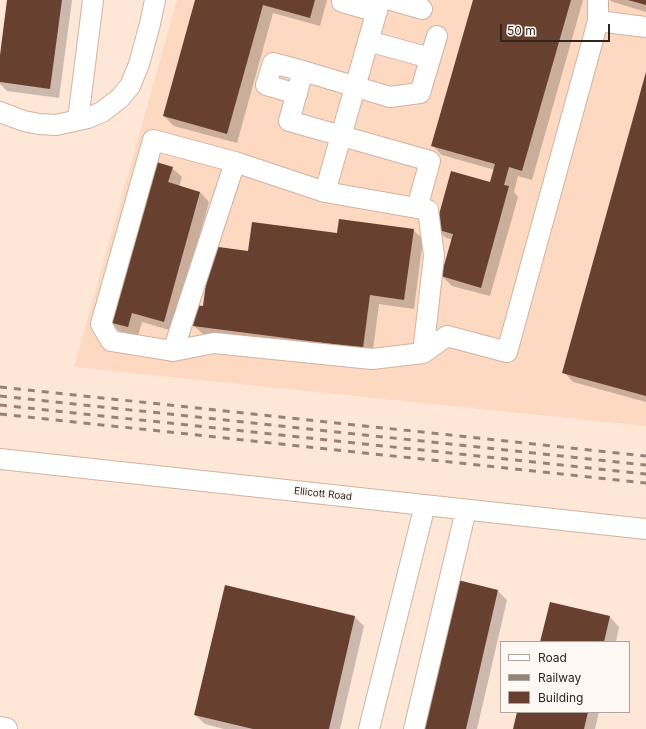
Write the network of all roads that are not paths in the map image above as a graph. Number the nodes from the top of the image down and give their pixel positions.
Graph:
1 (93, 0) edge
2 (155, 0) edge
3 (598, 0) edge
4 (339, 1) edge
5 (383, 4) edge
6 (422, 8) dead end
7 (598, 21) junction
8 (646, 27) edge
9 (437, 36) dead end
10 (368, 41) junction
11 (430, 58) junction
12 (304, 71) junction
13 (355, 86) junction
14 (297, 94) junction
15 (0, 112) edge
16 (78, 120) junction
17 (341, 136) junction
18 (235, 162) junction
19 (325, 192) junction
20 (417, 208) junction
21 (173, 351) junction
22 (423, 353) junction
23 (0, 459) edge
24 (425, 505) junction
25 (466, 510) junction
26 (646, 529) edge
27 (0, 728) edge
28 (6, 729) edge
29 (369, 729) edge
30 (414, 729) edge

1 - 16 street
2 - 16 street
3 - 7 street
4 - 5 street
5 - 6 street
5 - 10 street
7 - 8 street
7 - 22 street
9 - 11 street
10 - 11 street
10 - 13 street
11 - 13 street
12 - 13 street
12 - 14 street
12 - 14 street
13 - 17 street
14 - 17 street
15 - 16 street
17 - 19 street
17 - 20 street
18 - 19 street
18 - 21 street
18 - 21 street
19 - 20 street
20 - 22 street
21 - 22 street
23 - 24 street, Ellicott Road
24 - 25 street, Ellicott Road
24 - 29 street
25 - 26 street, Ellicott Road
25 - 30 street
27 - 28 highway

